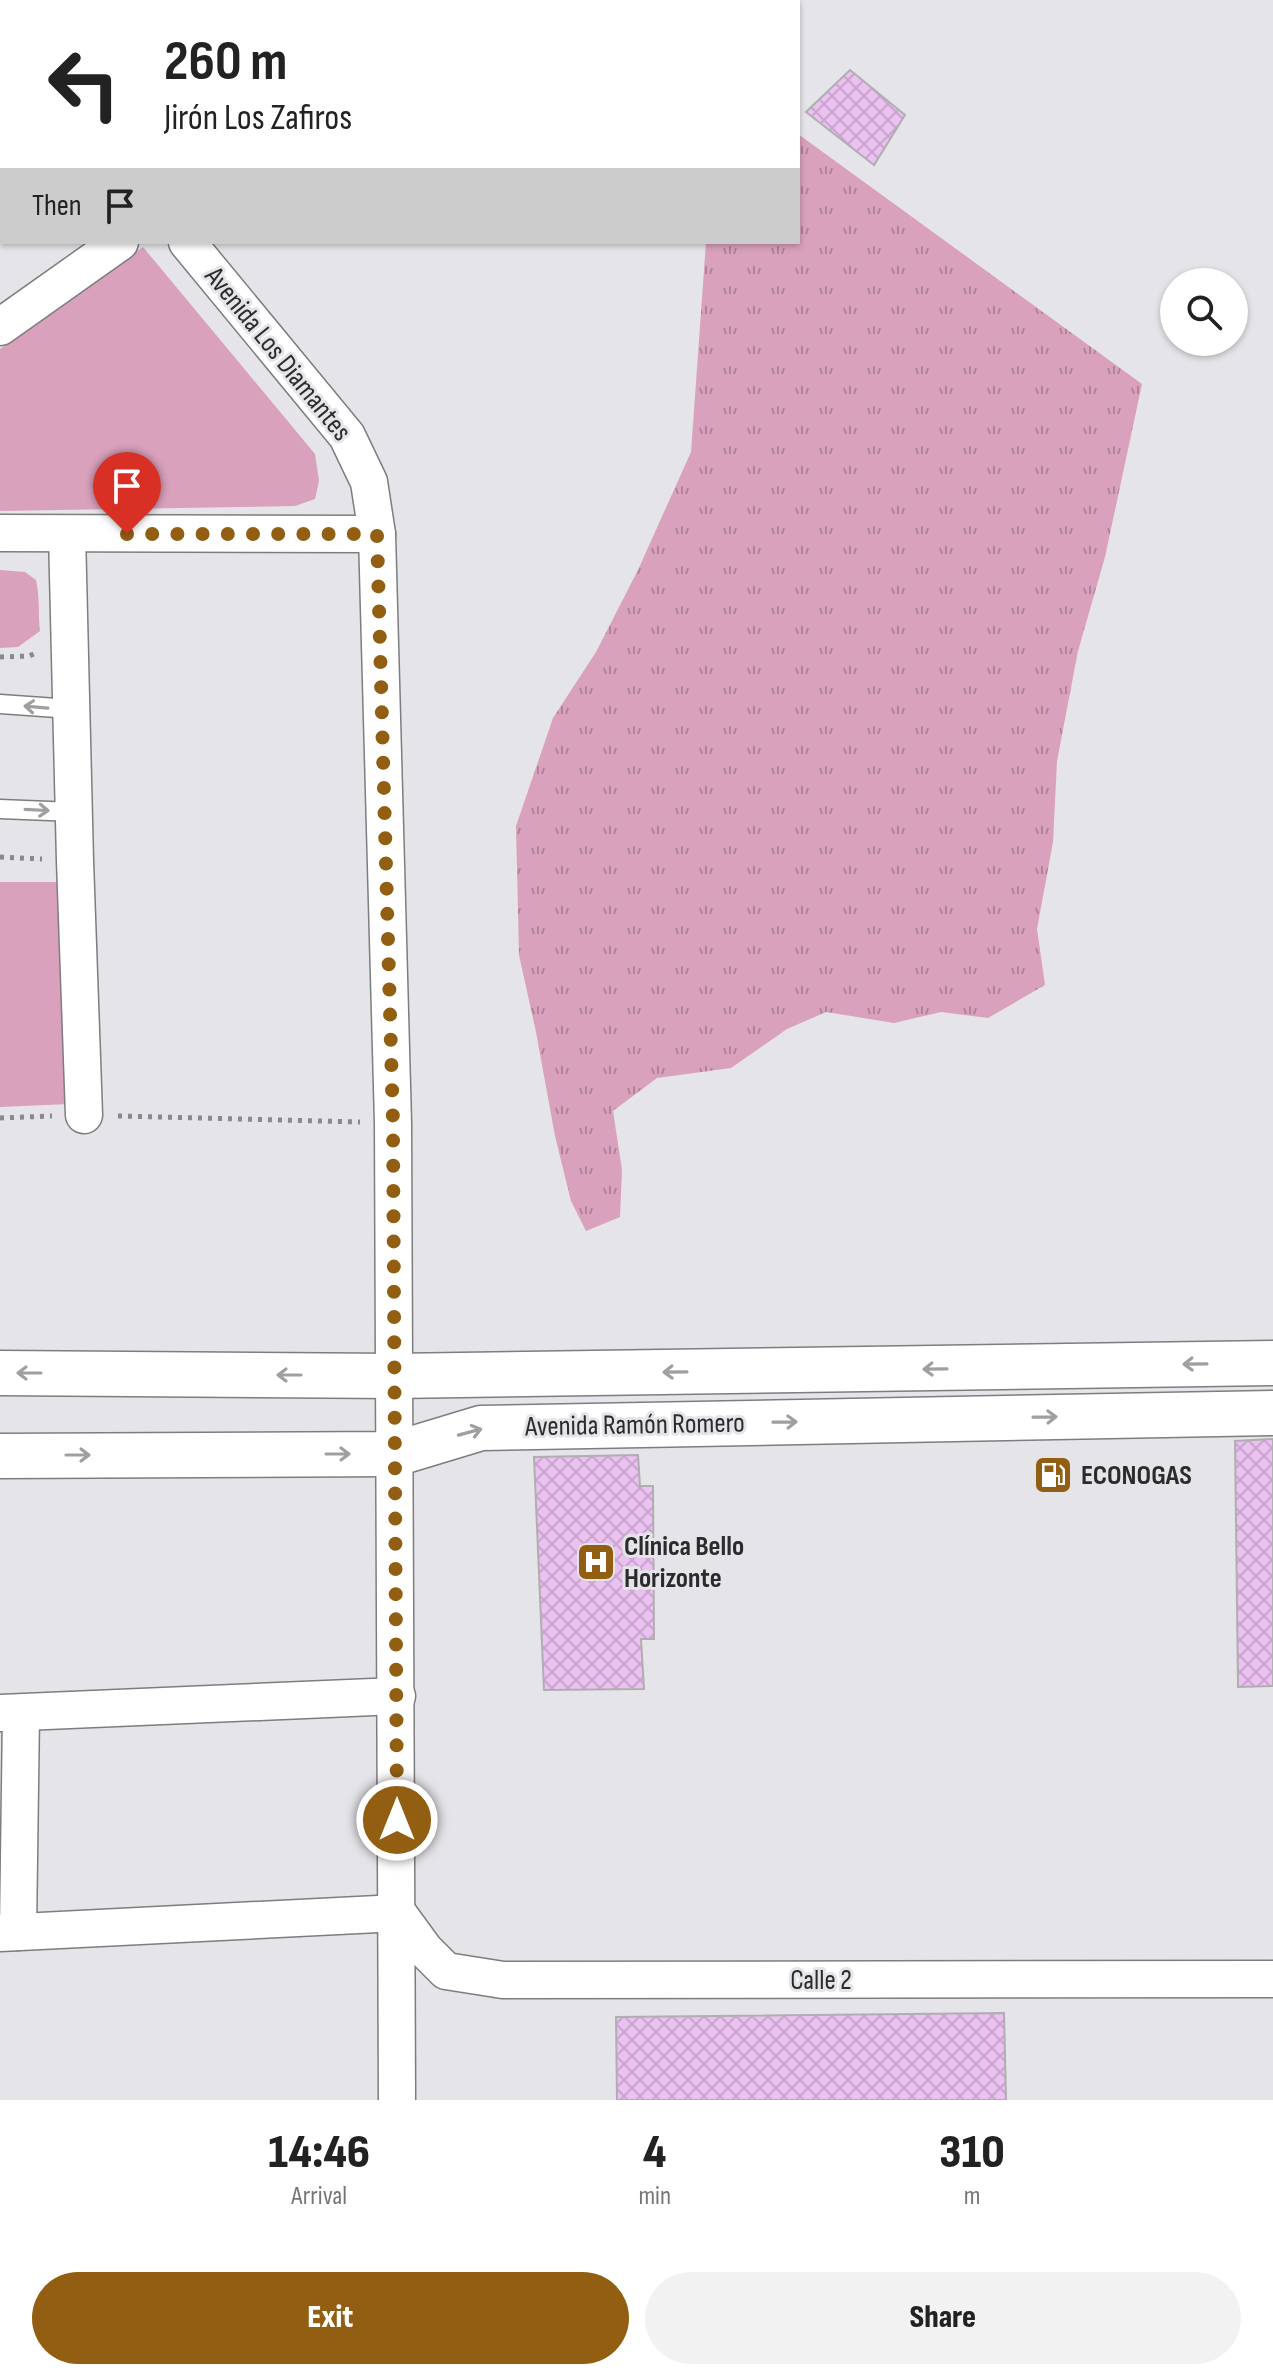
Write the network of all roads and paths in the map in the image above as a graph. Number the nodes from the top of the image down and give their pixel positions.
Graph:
1 (117, 244) edge
2 (189, 244) edge
3 (0, 327) edge
4 (0, 533) edge
5 (67, 534) junction
6 (377, 534) junction
7 (46, 648) dead end
8 (0, 657) edge
9 (0, 704) edge
10 (71, 709) junction
11 (0, 809) edge
12 (74, 812) junction
13 (84, 1115) junction
14 (0, 1118) edge
15 (393, 1123) junction
16 (1273, 1363) edge
17 (1091, 1366) junction
18 (1002, 1368) junction
19 (0, 1373) edge
20 (395, 1376) junction
21 (1273, 1413) edge
22 (1094, 1417) junction
23 (1002, 1418) junction
24 (395, 1454) junction
25 (0, 1456) edge
26 (397, 1696) junction
27 (10, 1713) edge
28 (398, 1913) junction
29 (9, 1932) edge
30 (1273, 1979) edge
31 (397, 2100) edge

1 - 3 street
2 - 6 street, Avenida Los Diamantes
4 - 5 street
5 - 6 street
5 - 10 street
6 - 15 street, Avenida Los Diamantes
7 - 8 path
10 -> 9 lane
10 - 12 street
11 -> 12 lane
12 - 13 street
13 - 14 path
13 - 15 path
15 - 20 street, Avenida Los Diamantes
16 -> 17 street, Avenida Ramón Romero
17 - 18 street, Avenida Ramón Romero
17 - 22 street
18 -> 20 street, Avenida Ramón Romero
18 - 23 street
20 -> 19 street, Avenida Ramón Romero
20 - 24 street, Avenida Los Diamantes
21 - 22 street, Avenida Ramón Romero
23 -> 22 street, Avenida Ramón Romero
24 -> 23 street, Avenida Ramón Romero
25 -> 24 street, Avenida Ramón Romero
24 - 26 street, Avenida Los Diamantes
26 - 27 street
26 - 28 street, Avenida Los Diamantes
27 - 29 street
28 - 29 street
28 - 30 street, Calle 2
28 - 31 street, Avenida Los Diamantes

